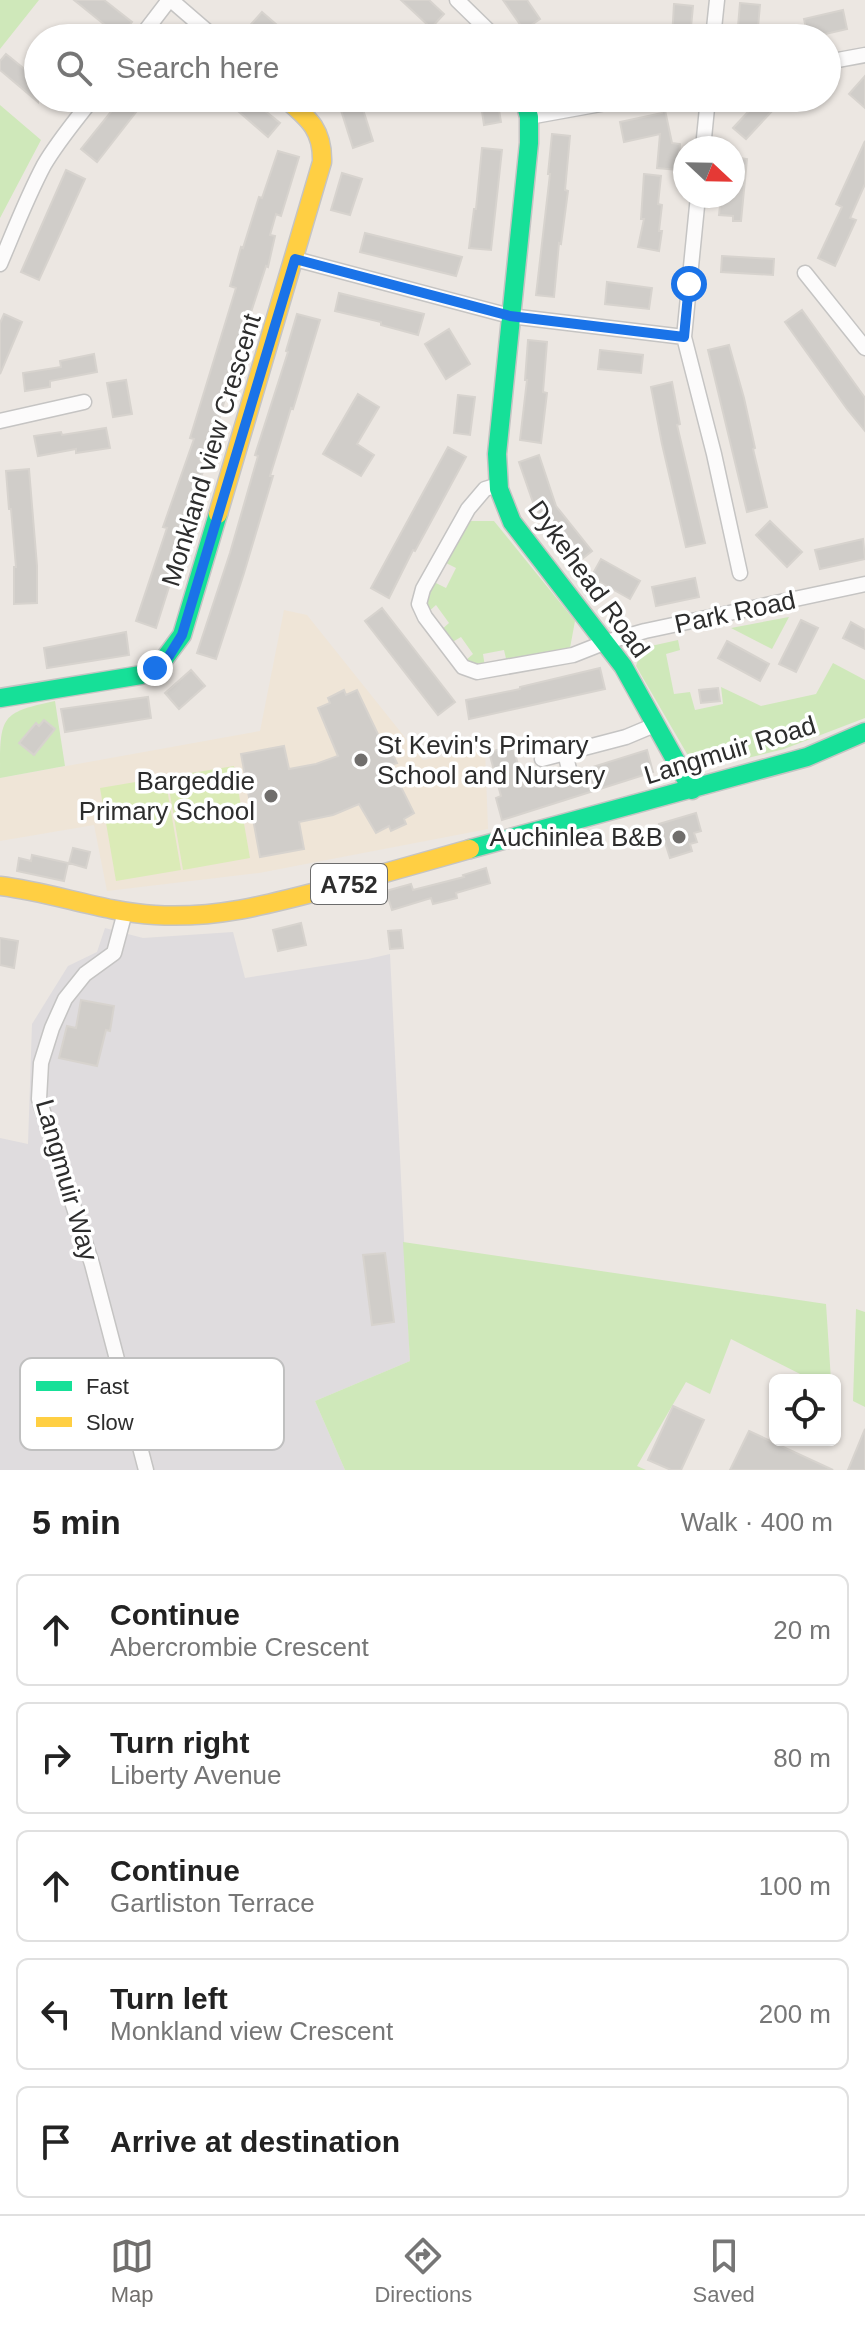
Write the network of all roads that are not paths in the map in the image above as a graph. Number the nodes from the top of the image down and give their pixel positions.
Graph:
1 (170, 0) edge
2 (457, 0) edge
3 (717, 0) edge
4 (151, 24) edge
5 (198, 24) edge
6 (482, 24) edge
7 (714, 24) edge
8 (865, 55) edge
9 (841, 59) edge
10 (82, 112) edge
11 (300, 112) edge
12 (528, 112) edge
13 (557, 112) edge
14 (707, 112) edge
15 (529, 117) junction
16 (704, 136) edge
17 (697, 208) edge
18 (295, 259) junction
19 (0, 264) edge
20 (805, 273) dead end
21 (510, 316) junction
22 (684, 337) junction
23 (865, 348) edge
24 (84, 402) dead end
25 (0, 421) edge
26 (498, 485) junction
27 (740, 573) dead end
28 (865, 584) edge
29 (606, 642) junction
30 (0, 698) edge
31 (657, 724) junction
32 (865, 732) edge
33 (565, 753) junction
34 (542, 759) dead end
35 (570, 773) dead end
36 (692, 790) junction
37 (0, 886) edge
38 (125, 912) junction
39 (117, 1358) edge
40 (141, 1450) edge
41 (146, 1470) edge

1 - 4 street
1 - 5 street
2 - 6 street
3 - 7 street
8 - 9 street
10 - 19 street
11 - 18 street, Monkland view Crescent
12 - 15 street, Dykehead Road
13 - 15 street
14 - 16 street
15 - 21 street, Dykehead Road
17 - 22 street
18 - 21 street
18 - 30 street, Monkland view Crescent
20 - 23 street
21 - 22 street
21 - 26 street, Dykehead Road
22 - 27 street
24 - 25 street
26 - 29 street, Dykehead Road
26 - 29 street, Park Road
28 - 29 street, Park Road
29 - 31 street, Dykehead Road
31 - 33 street
31 - 36 street, Dykehead Road
32 - 36 street, Langmuir Road / A752
33 - 34 street
33 - 35 street
36 - 38 street, Langmuir Road / A752
37 - 38 street, Langmuir Road / A752
38 - 39 street, Langmuir Way
40 - 41 street, Langmuir Way

